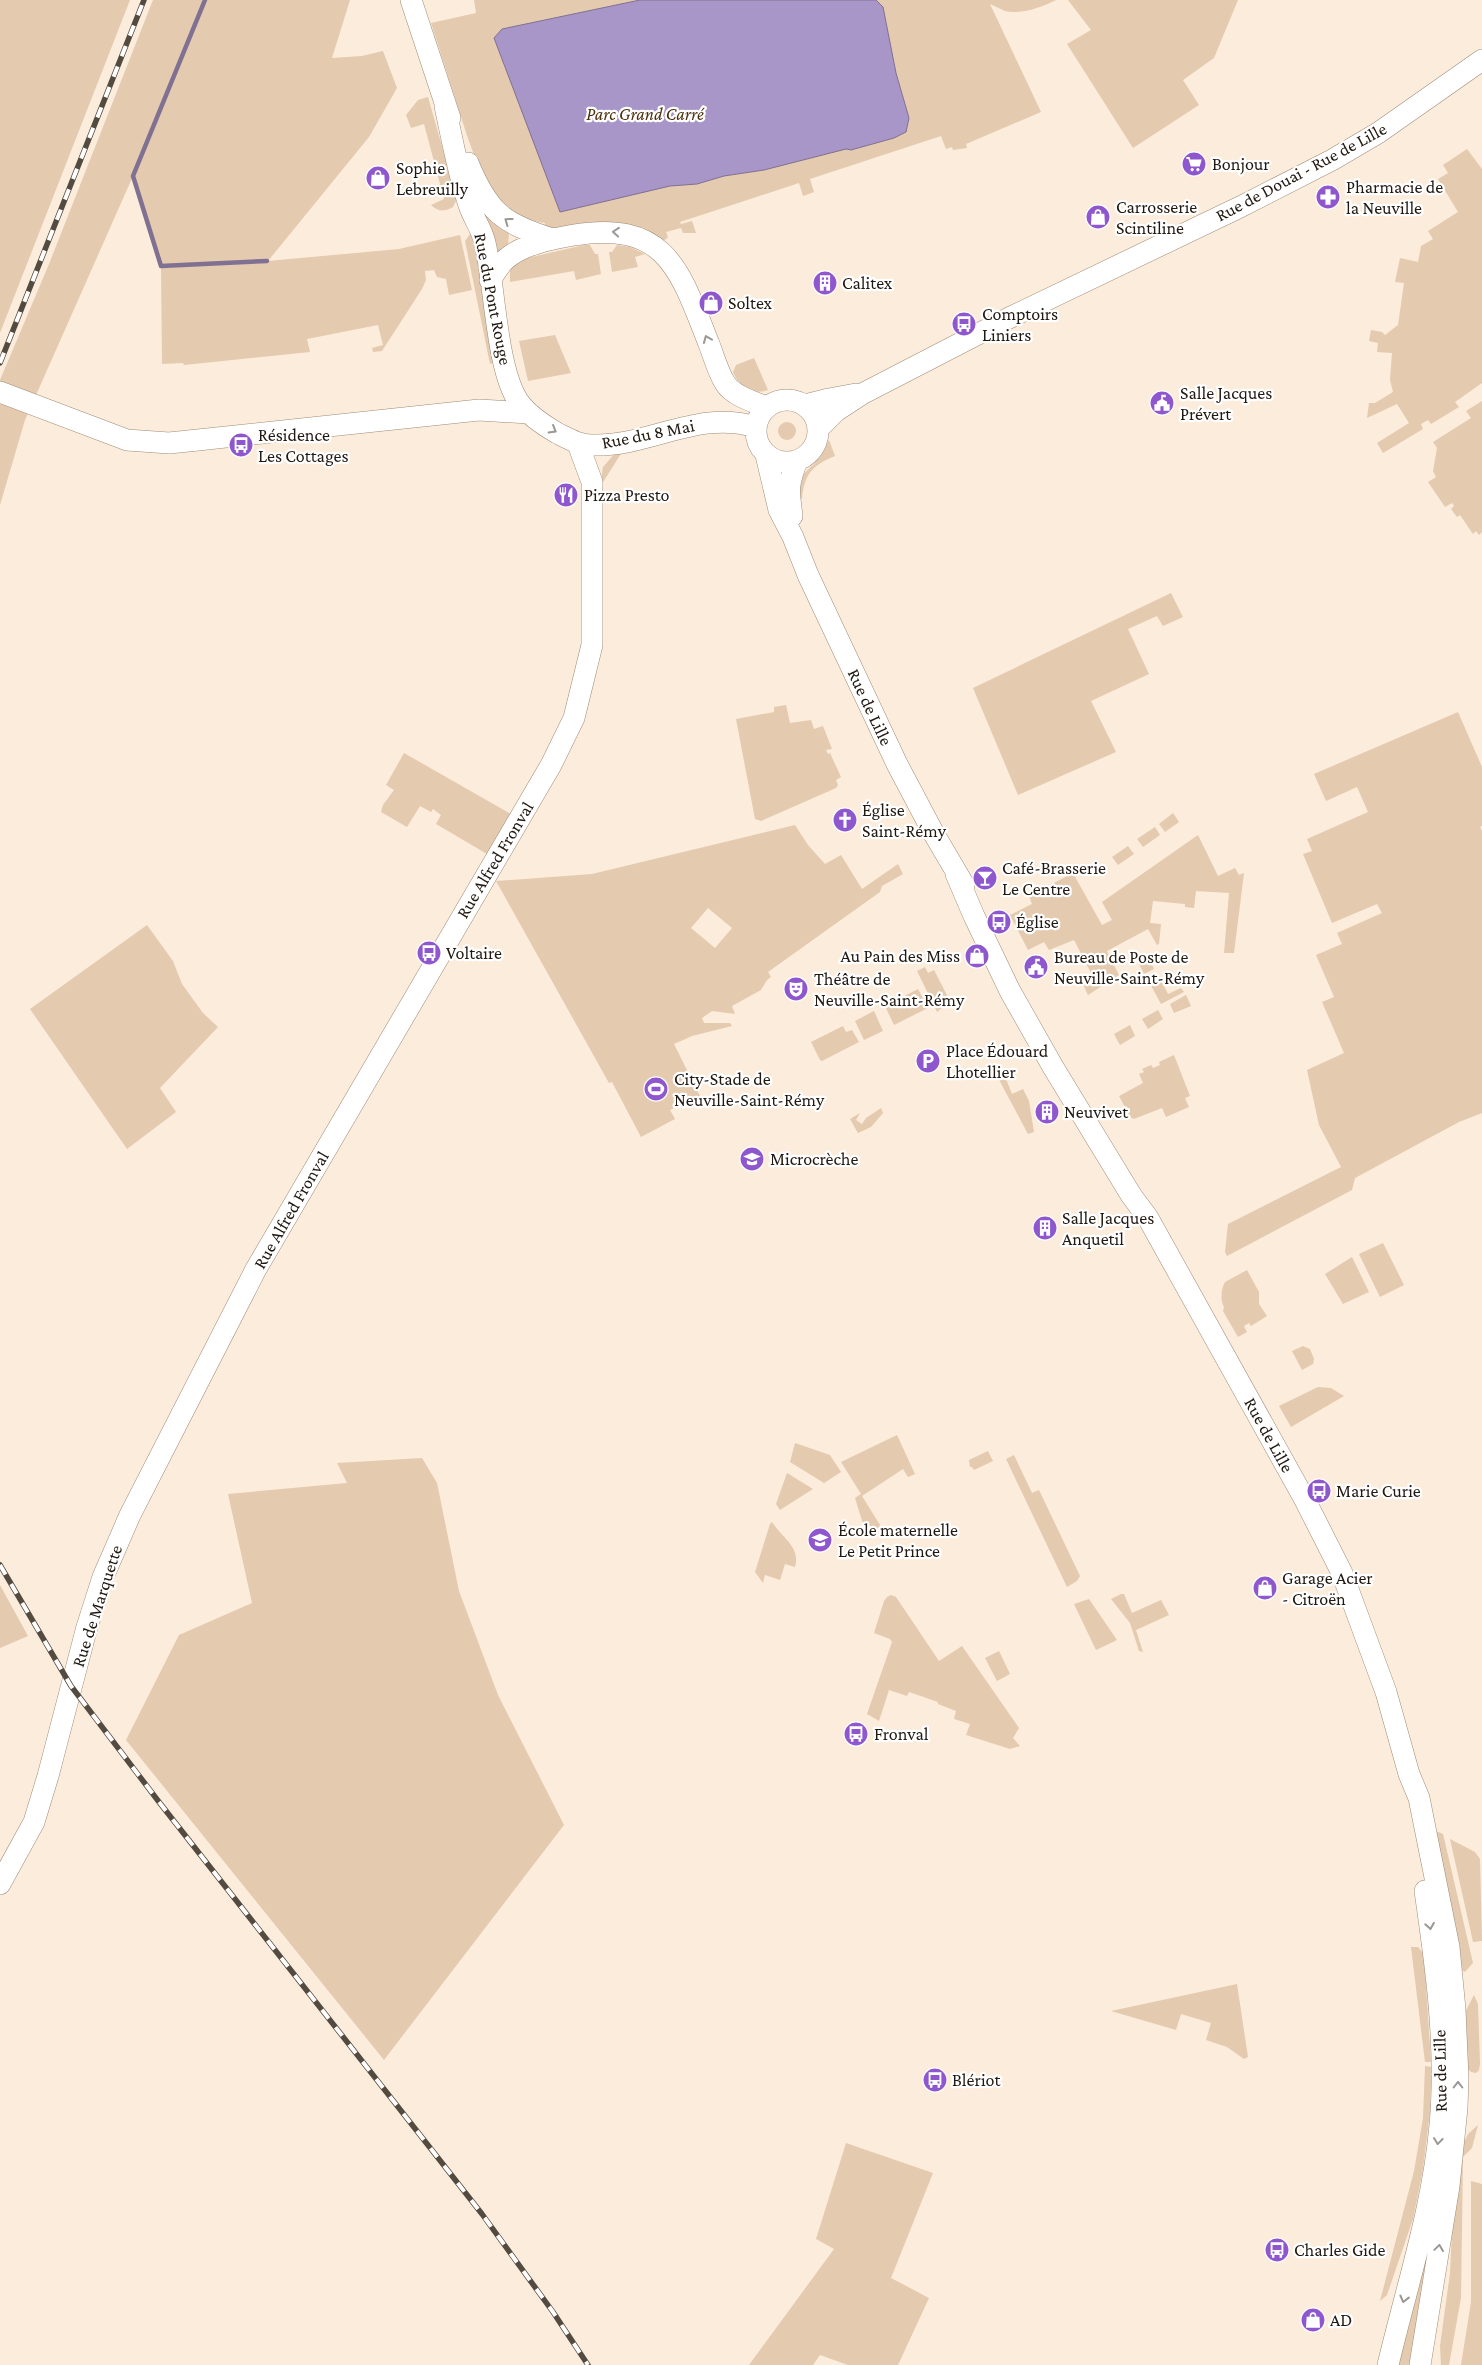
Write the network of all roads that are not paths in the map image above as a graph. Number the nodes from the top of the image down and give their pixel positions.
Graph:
1 (411, 0) edge
2 (1474, 66) edge
3 (445, 106) junction
4 (553, 239) junction
5 (490, 280) junction
6 (508, 378) junction
7 (725, 384) junction
8 (0, 392) edge
9 (862, 394) junction
10 (805, 406) junction
11 (767, 407) junction
12 (479, 410) junction
13 (529, 413) junction
14 (709, 421) junction
15 (756, 427) junction
16 (819, 428) junction
17 (578, 444) junction
18 (610, 444) junction
19 (766, 455) junction
20 (797, 461) junction
21 (592, 482) junction
22 (793, 537) junction
23 (220, 1338) joint
24 (1409, 1774) junction
25 (0, 1884) edge
26 (1388, 2365) edge
27 (1420, 2365) edge

1 - 3 main road, Rue du Pont Rouge
2 - 9 main road, Rue de Douai - Rue de Lille
4 -> 3 main road, Rue du Pont Rouge
3 - 5 main road, Rue du Pont Rouge
4 - 5 main road
7 -> 4 main road
5 - 6 main road, Rue du Pont Rouge
6 - 12 main road
6 - 13 main road, Rue du 8 Mai
7 - 11 main road
7 - 14 main road
8 - 12 main road
9 - 10 main road, Rue de Douai - Rue de Lille
9 - 16 main road, Rue de Douai - Rue de Lille
10 - 11 main road
10 - 16 main road
11 - 15 main road
12 - 13 main road
13 -> 17 main road, Rue du 8 Mai
14 - 15 main road, Rue du 8 Mai
14 - 18 main road, Rue du 8 Mai
15 - 19 main road
16 - 20 main road
17 - 18 main road, Rue du 8 Mai
17 - 21 main road, Rue Alfred Fronval
18 - 21 main road, Rue Alfred Fronval
19 - 20 main road
19 - 22 main road, Rue de Lille
20 - 22 main road, Rue de Lille
21 - 23 main road, Rue Alfred Fronval
22 - 24 main road, Rue de Lille
23 - 25 main road, Rue de Marquette
24 -> 26 main road, Rue de Lille
27 -> 24 main road, Rue de Lille

